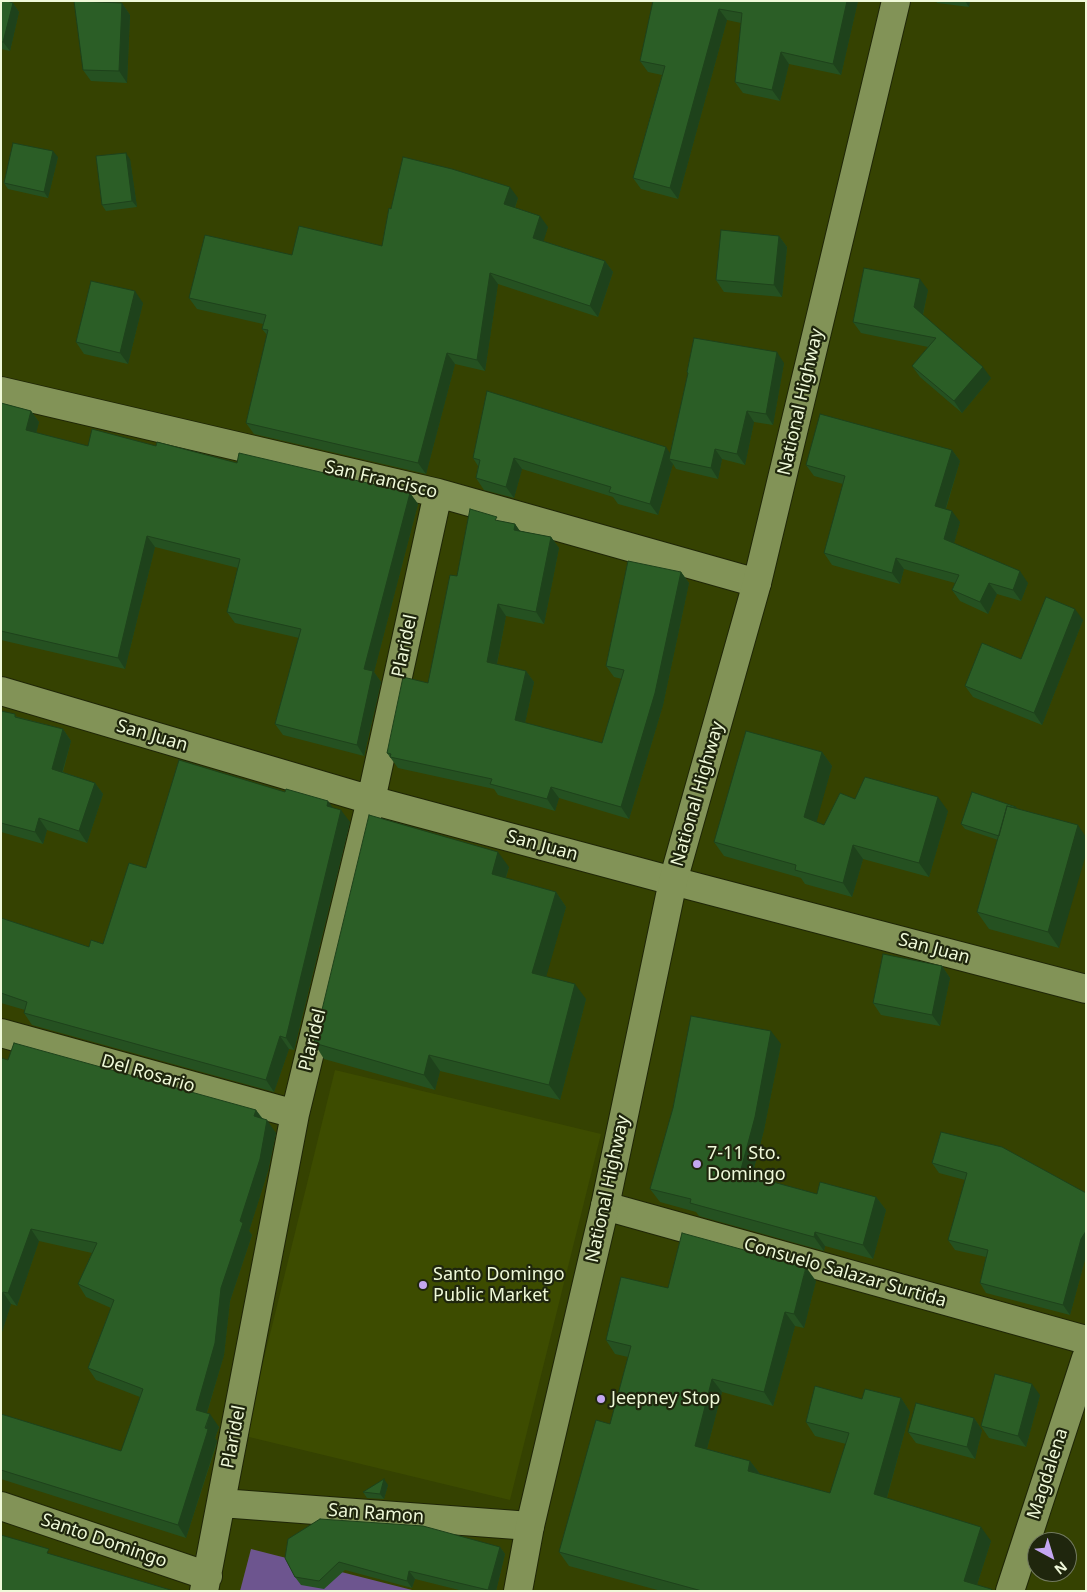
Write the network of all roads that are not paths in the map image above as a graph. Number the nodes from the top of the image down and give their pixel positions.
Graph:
1 (896, 1) edge
2 (1, 391) edge
3 (438, 493) junction
4 (758, 583) junction
5 (1, 692) edge
6 (371, 800) junction
7 (673, 881) junction
8 (1086, 989) edge
9 (1, 1033) edge
10 (296, 1114) junction
11 (605, 1206) junction
12 (1086, 1340) edge
13 (1086, 1358) edge
14 (221, 1503) junction
15 (1, 1506) edge
16 (530, 1526) junction
17 (206, 1583) edge
18 (518, 1591) edge
19 (1010, 1591) edge

1 - 4 street, National Highway
2 - 3 street, San Francisco
3 - 4 street, San Francisco
3 - 6 street, Plaridel
4 - 7 street, National Highway
5 - 6 street, San Juan
6 - 7 street, San Juan
6 - 10 street, Plaridel
7 - 8 street, San Juan
7 - 11 street, National Highway
9 - 10 street, Del Rosario
10 - 14 street, Plaridel
11 - 12 street, Consuelo Salazar Surtida
11 - 16 street, National Highway
13 - 19 street, Magdalena
14 - 16 street, San Ramon
14 - 17 street, Plaridel
15 - 17 street, Santo Domingo
16 - 18 street, National Highway

